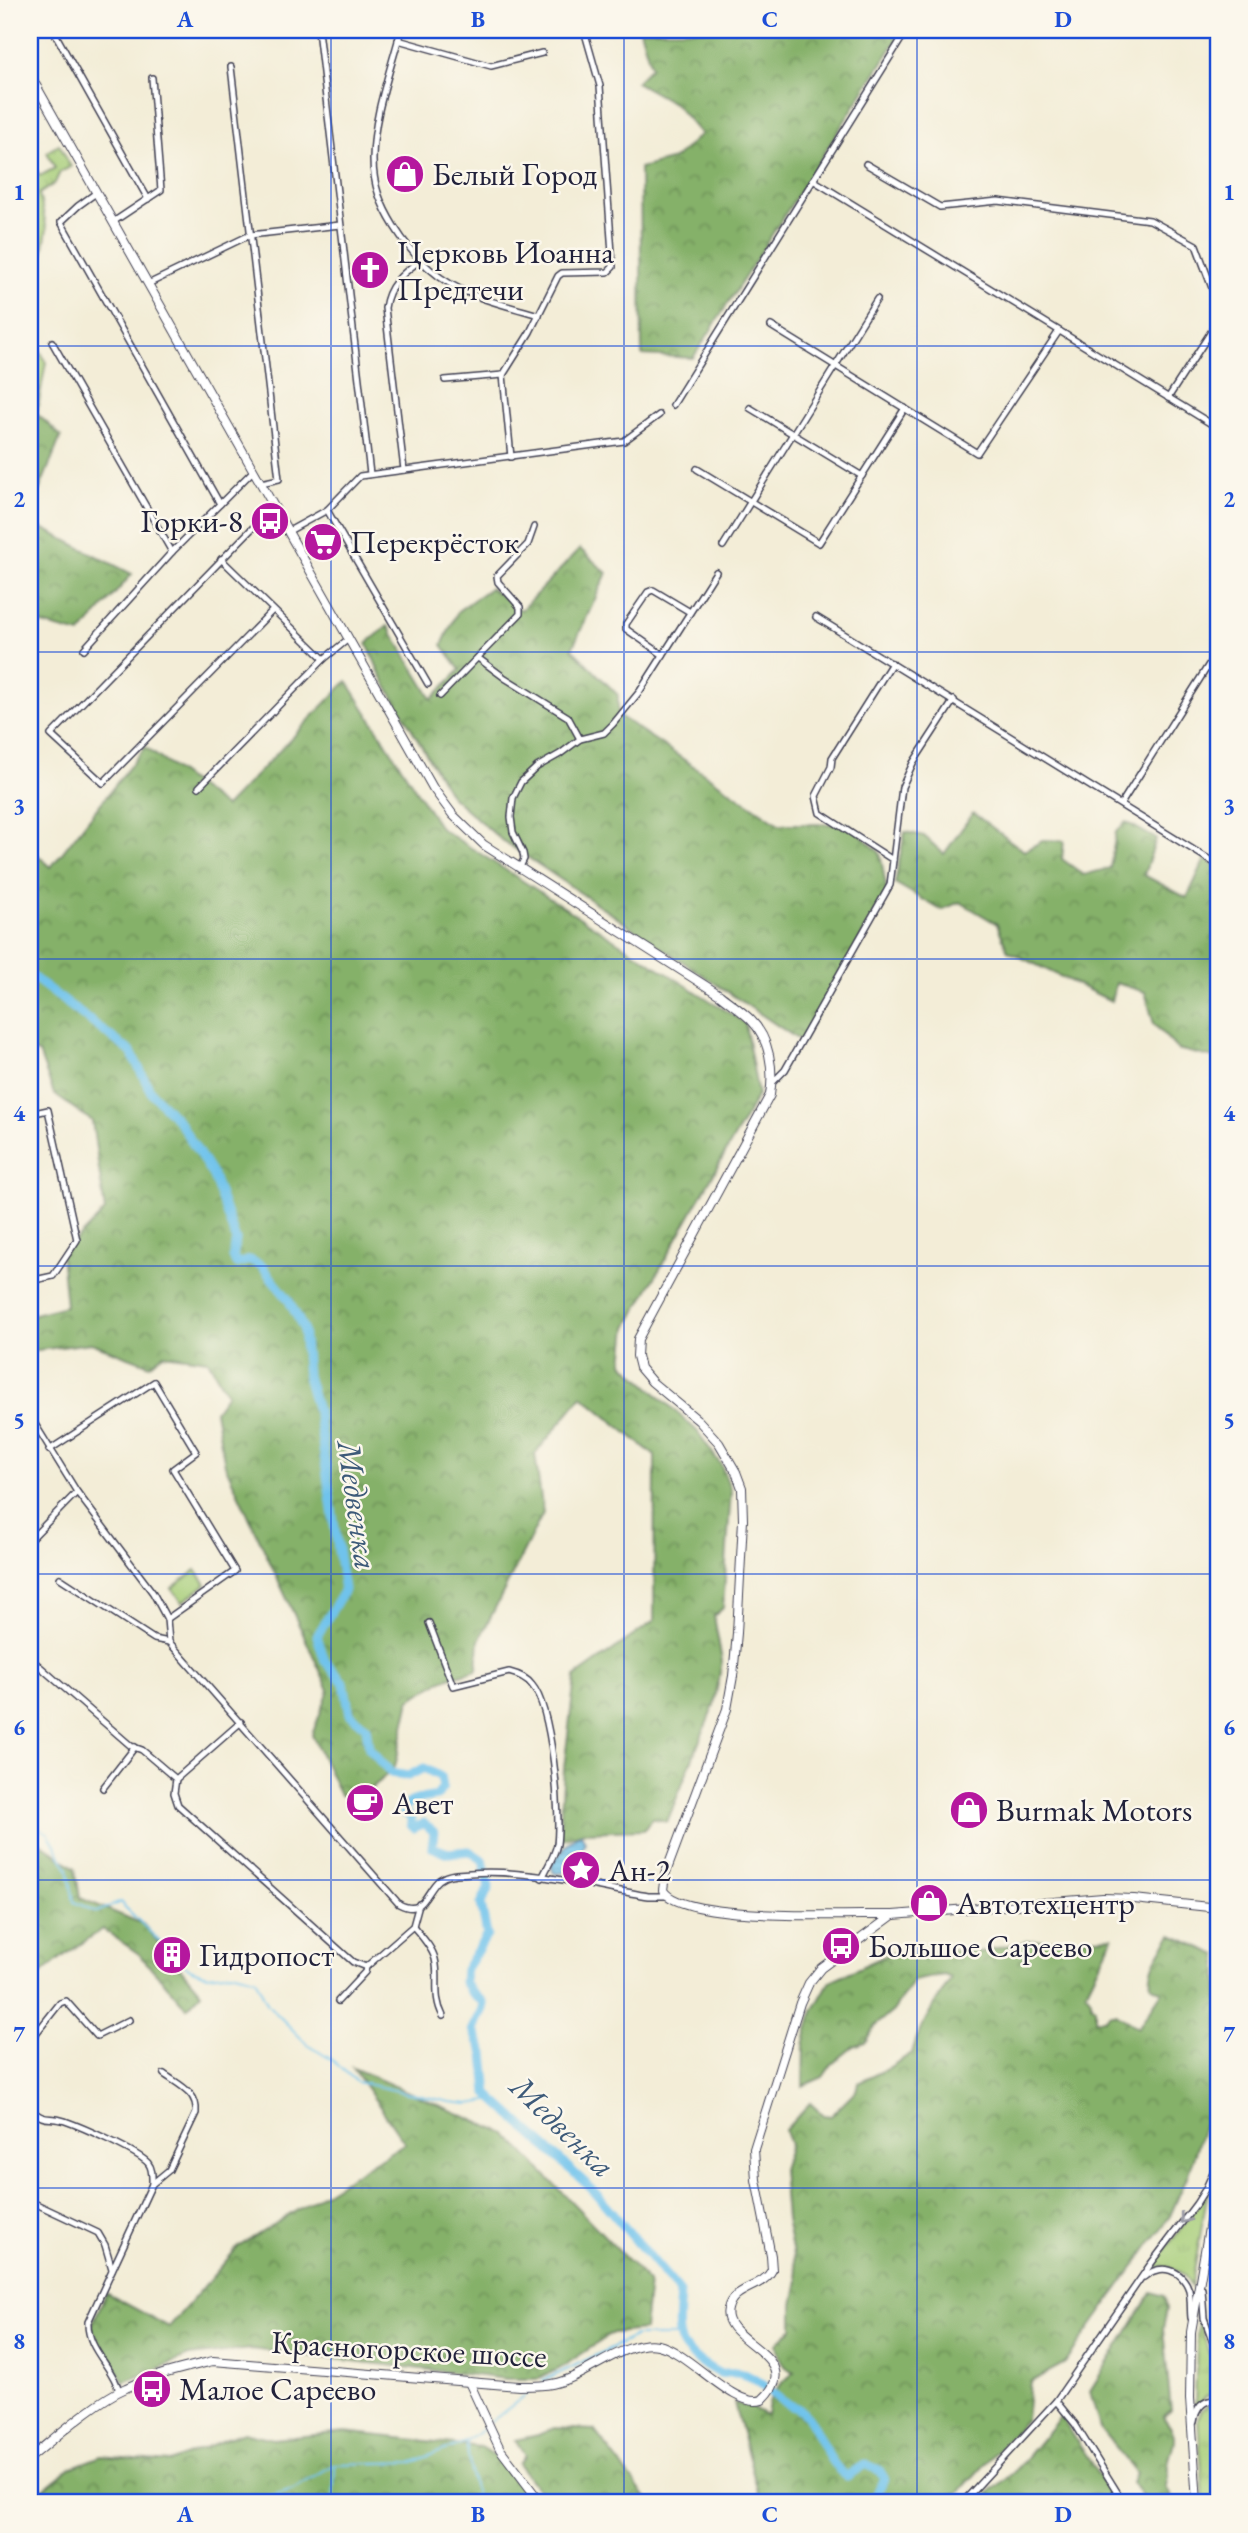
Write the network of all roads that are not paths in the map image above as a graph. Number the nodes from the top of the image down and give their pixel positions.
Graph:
1 (52, 30) edge
2 (318, 30) edge
3 (401, 30) edge
4 (584, 30) edge
5 (907, 30) edge
6 (398, 40) junction
7 (542, 53) dead end
8 (231, 67) dead end
9 (30, 75) edge
10 (152, 78) dead end
11 (866, 164) dead end
12 (813, 180) junction
13 (96, 193) junction
14 (148, 199) junction
15 (113, 222) junction
16 (340, 225) junction
17 (250, 235) junction
18 (419, 261) junction
19 (148, 284) junction
20 (877, 299) dead end
21 (1218, 304) edge
22 (539, 315) junction
23 (1218, 321) edge
24 (771, 326) dead end
25 (1059, 331) junction
26 (52, 342) dead end
27 (835, 365) junction
28 (503, 375) junction
29 (446, 380) dead end
30 (1168, 398) junction
31 (673, 405) dead end
32 (750, 408) dead end
33 (905, 408) junction
34 (659, 415) dead end
35 (1218, 428) edge
36 (792, 434) junction
37 (511, 457) junction
38 (697, 469) dead end
39 (404, 470) junction
40 (253, 471) junction
41 (370, 474) junction
42 (862, 477) junction
43 (261, 483) junction
44 (751, 502) junction
45 (219, 504) junction
46 (273, 507) junction
47 (327, 510) junction
48 (534, 527) dead end
49 (288, 532) junction
50 (723, 546) dead end
51 (172, 552) junction
52 (220, 559) junction
53 (716, 572) dead end
54 (272, 611) junction
55 (690, 612) junction
56 (816, 617) dead end
57 (347, 640) junction
58 (85, 649) dead end
59 (1218, 650) edge
60 (663, 655) junction
61 (478, 658) junction
62 (324, 659) junction
63 (892, 663) junction
64 (428, 684) dead end
65 (440, 696) dead end
66 (954, 701) junction
67 (580, 739) junction
68 (199, 787) dead end
69 (1121, 804) junction
70 (893, 860) junction
71 (1218, 865) edge
72 (519, 869) junction
73 (772, 1082) junction
74 (30, 1114) edge
75 (30, 1281) edge
76 (30, 1416) edge
77 (49, 1450) junction
78 (77, 1492) junction
79 (30, 1540) edge
80 (60, 1578) dead end
81 (167, 1619) junction
82 (429, 1623) dead end
83 (169, 1642) junction
84 (30, 1658) edge
85 (241, 1722) junction
86 (135, 1747) junction
87 (176, 1779) junction
88 (103, 1788) dead end
89 (542, 1878) junction
90 (666, 1896) junction
91 (419, 1904) junction
92 (1218, 1909) edge
93 (893, 1915) junction
94 (413, 1926) junction
95 (366, 1968) junction
96 (338, 2001) dead end
97 (443, 2015) dead end
98 (129, 2020) dead end
99 (30, 2041) edge
100 (164, 2074) dead end
101 (30, 2109) edge
102 (1218, 2161) edge
103 (1218, 2176) edge
104 (152, 2184) junction
105 (30, 2201) edge
106 (1204, 2246) junction
107 (112, 2269) junction
108 (1139, 2281) junction
109 (1191, 2332) junction
110 (1218, 2356) edge
111 (469, 2382) junction
112 (120, 2391) junction
113 (1218, 2400) edge
114 (1056, 2401) junction
115 (30, 2458) edge
116 (1193, 2460) junction
117 (541, 2503) edge
118 (962, 2503) edge
119 (1124, 2503) edge
120 (1196, 2503) edge

1 - 14 street
2 - 16 street
3 - 6 street
4 - 22 street
5 - 12 street
6 - 7 street
6 - 18 street
8 - 17 street
9 - 13 street
10 - 14 street
11 - 21 street
12 - 25 street
12 - 31 street
13 - 15 street
13 - 45 street
14 - 15 street
15 - 19 street
16 - 17 street
16 - 41 street
17 - 19 street
17 - 43 street
18 - 22 street
18 - 39 street
19 - 40 street
20 - 27 street
22 - 28 street
23 - 30 street
24 - 27 street
25 - 30 street
25 - 33 street
26 - 51 street
27 - 33 street
27 - 36 street
28 - 29 street
28 - 37 street
30 - 35 street
32 - 36 street
33 - 42 street
34 - 37 street
36 - 42 street
36 - 44 street
37 - 39 street
38 - 44 street
39 - 41 street
40 - 43 street
40 - 45 street
41 - 47 street
42 - 44 street
43 - 46 street
44 - 50 street
45 - 51 street
46 - 49 street
46 - 52 street
47 - 49 street
47 - 64 street
48 - 61 street
49 - 57 street
51 - 58 street
52 - 54 street
52 - 54 street
53 - 55 street
54 - 62 street
55 - 60 street
55 - 60 street
56 - 63 street
57 - 62 street
57 - 72 street
59 - 69 street
60 - 67 street
61 - 65 street
61 - 67 street
62 - 68 street
63 - 66 street
63 - 70 street
66 - 69 street
66 - 70 street
67 - 72 street
69 - 71 street
70 - 73 street
72 - 73 street
73 - 90 street
74 - 75 street
76 - 77 street
77 - 78 street
77 - 81 street
78 - 79 street
78 - 81 street
80 - 83 street
81 - 83 street
82 - 89 street
83 - 85 street
84 - 86 street
85 - 87 street
85 - 91 street
86 - 87 street
86 - 88 street
87 - 95 street
89 - 90 street
89 - 91 street
90 - 93 street
91 - 94 street
92 - 93 street
93 - 111 street, Красногорское шоссе
94 - 95 street
94 - 97 street
95 - 96 street
98 - 99 street
100 - 104 street
101 - 104 street
102 -> 108 street
103 - 106 street
104 - 107 street
105 - 107 street
106 - 109 street
106 - 110 street
107 - 112 street
108 - 109 street
108 - 114 street
109 - 116 street
111 - 112 street, Красногорское шоссе
111 - 117 street
112 - 115 street, Красногорское шоссе
113 - 116 street
114 - 118 street
114 - 119 street
116 - 120 street

